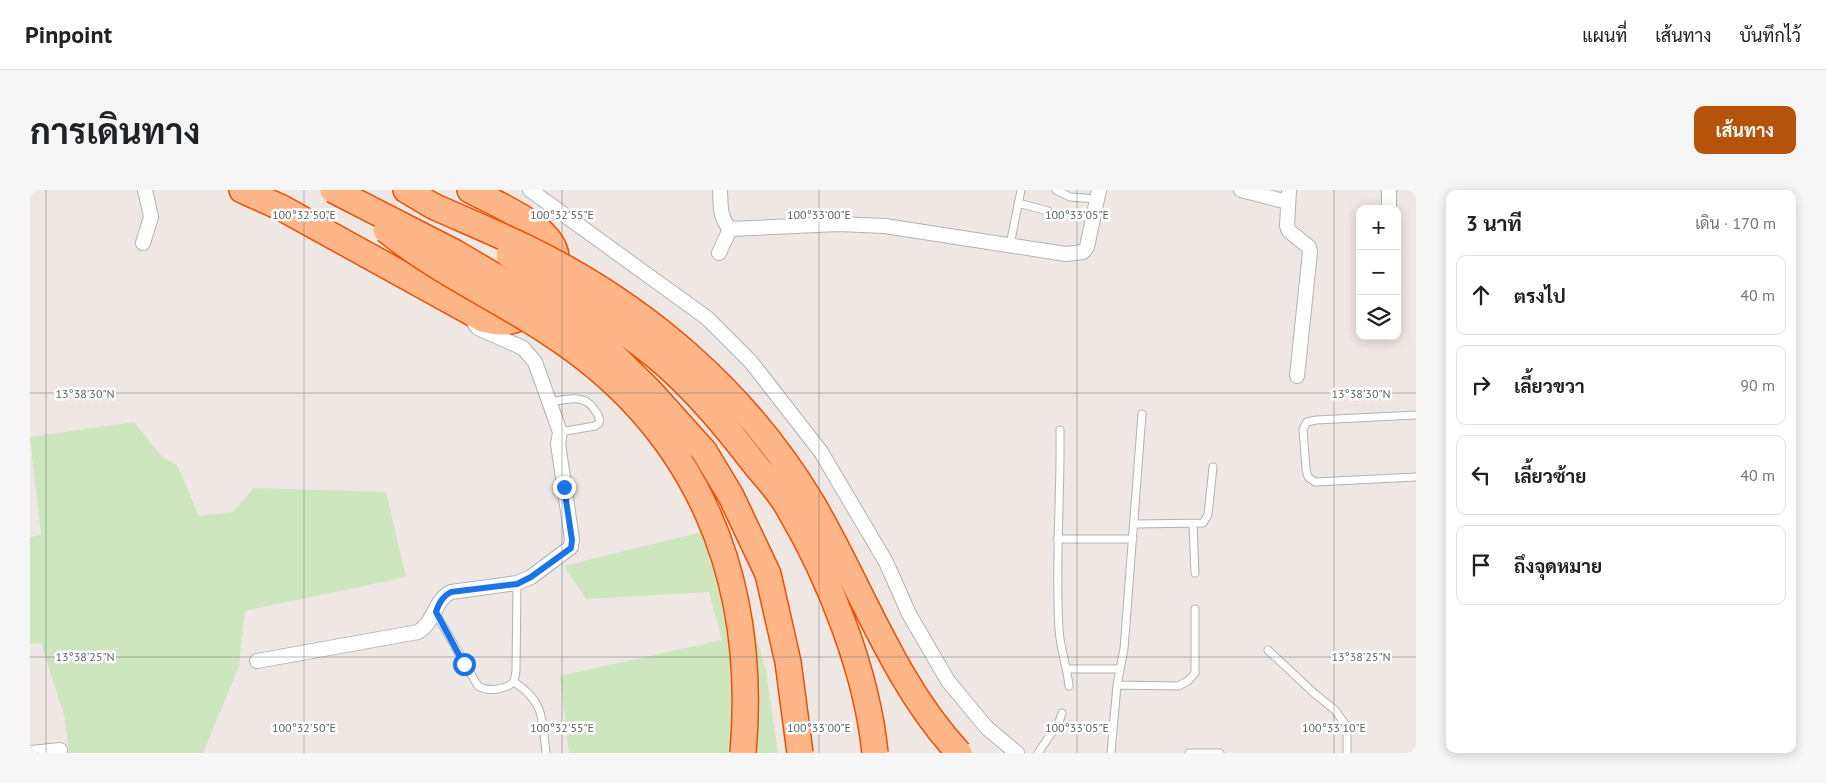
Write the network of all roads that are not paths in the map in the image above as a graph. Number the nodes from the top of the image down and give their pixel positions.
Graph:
1 (145, 190) edge
2 (242, 190) edge
3 (406, 190) edge
4 (470, 190) edge
5 (530, 190) edge
6 (720, 190) edge
7 (1021, 190) edge
8 (1056, 190) edge
9 (1241, 190) edge
10 (1389, 190) edge
11 (338, 192) edge
12 (1098, 194) edge
13 (1288, 196) edge
14 (1018, 203) junction
15 (1389, 205) edge
16 (433, 206) junction
17 (1048, 211) dead end
18 (730, 229) junction
19 (143, 243) dead end
20 (1010, 245) junction
21 (719, 253) dead end
22 (458, 306) junction
23 (1297, 376) dead end
24 (550, 402) junction
25 (1142, 414) dead end
26 (1416, 416) edge
27 (1060, 430) dead end
28 (560, 432) junction
29 (1213, 467) dead end
30 (1416, 477) edge
31 (1135, 524) junction
32 (1193, 524) junction
33 (1057, 539) junction
34 (1134, 539) junction
35 (1195, 573) dead end
36 (517, 584) junction
37 (1195, 610) dead end
38 (436, 612) junction
39 (1268, 650) dead end
40 (257, 662) dead end
41 (1067, 669) junction
42 (1119, 669) junction
43 (514, 682) junction
44 (1117, 685) junction
45 (1069, 686) dead end
46 (1062, 713) dead end
47 (60, 750) dead end
48 (32, 753) edge
49 (546, 753) edge
50 (743, 753) edge
51 (800, 753) edge
52 (875, 753) edge
53 (959, 753) edge
54 (1017, 753) edge
55 (1038, 753) edge
56 (1111, 753) edge
57 (1189, 753) edge
58 (1220, 753) edge
59 (1347, 753) edge

1 - 19 street
2 - 22 highway
3 - 16 highway
4 - 22 highway
5 - 54 street
6 - 18 street
7 - 14 lane
8 - 12 lane
9 - 13 street
10 - 15 street
11 - 50 highway, bridge
11 - 51 highway, bridge
12 - 20 street
13 - 23 street
14 - 17 lane
14 - 20 lane
16 - 52 highway, bridge
16 - 53 highway, bridge
18 - 20 street
18 - 21 street
22 - 24 street
24 - 28 street
24 - 28 lane
25 - 31 lane
26 - 30 lane
27 - 33 lane
28 - 36 street
29 - 32 lane
31 - 32 lane
31 - 34 lane
32 - 35 lane
33 - 34 lane
33 - 41 lane
34 - 42 lane
36 - 38 street
36 - 43 lane
37 - 44 lane
38 - 40 street
38 - 43 lane
39 - 59 lane
41 - 42 lane
41 - 45 lane
42 - 44 lane
43 - 49 lane
44 - 56 lane
46 - 55 lane
47 - 48 street
57 - 58 lane

